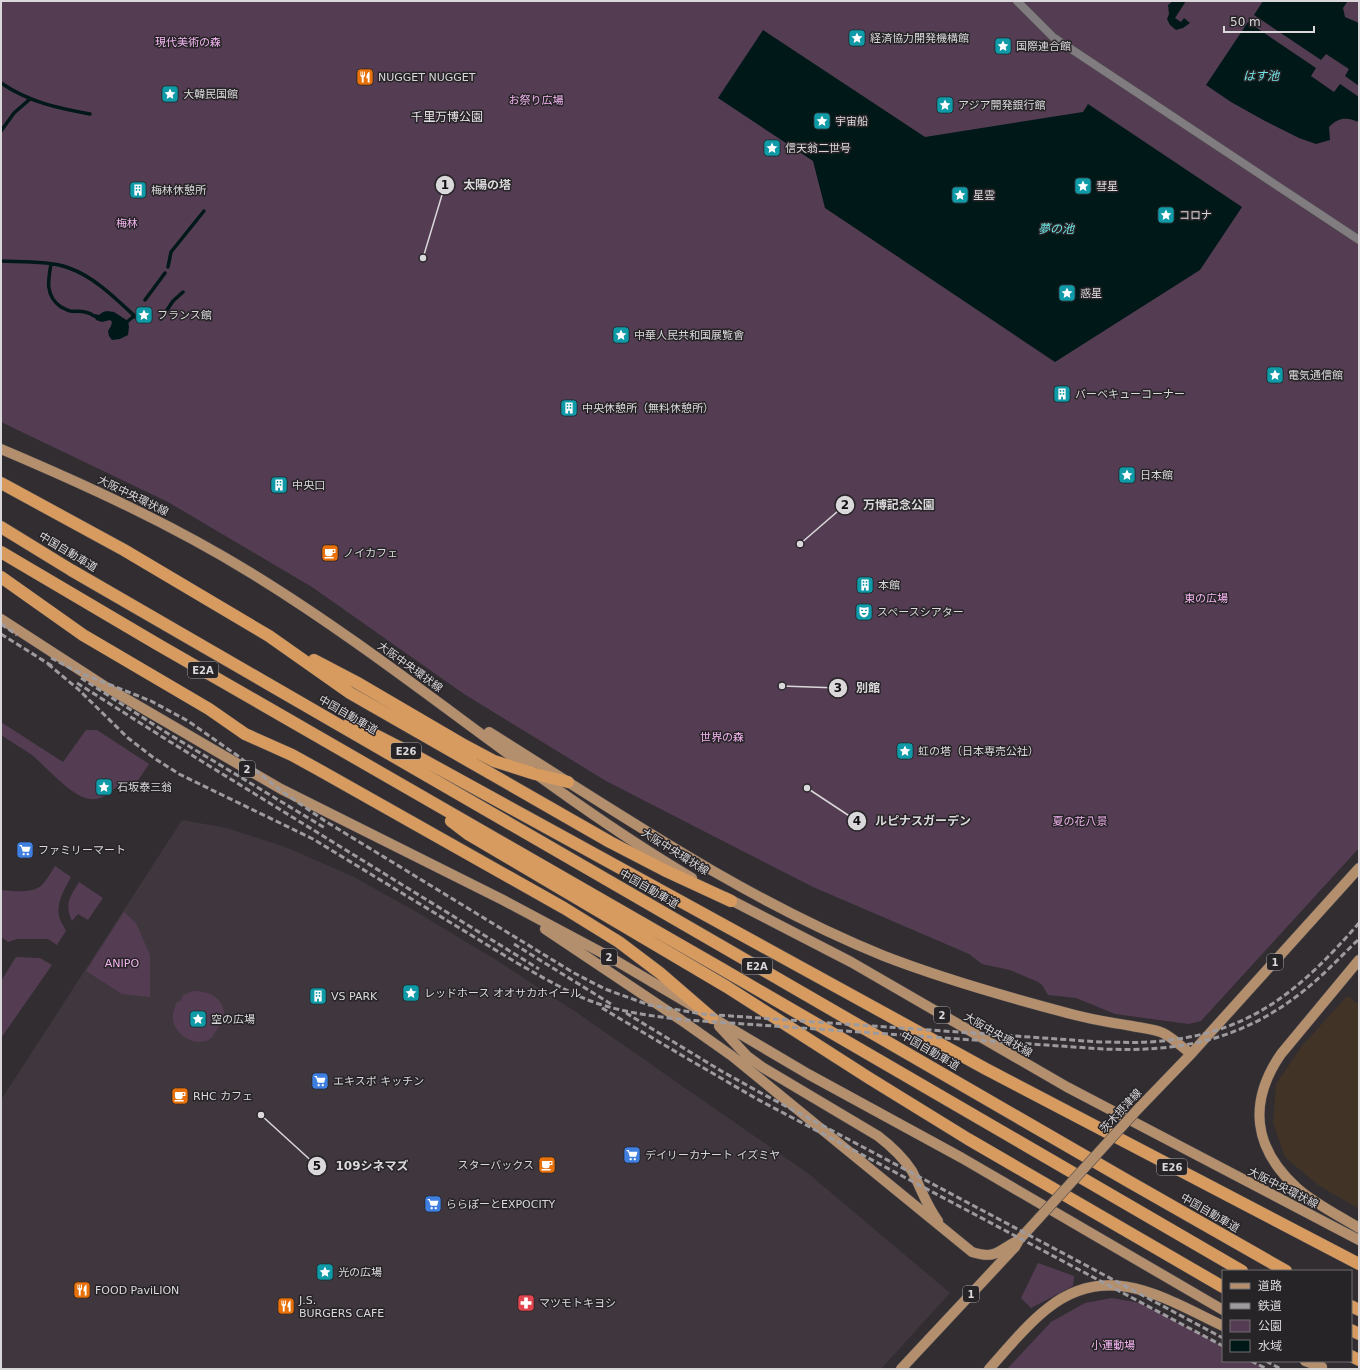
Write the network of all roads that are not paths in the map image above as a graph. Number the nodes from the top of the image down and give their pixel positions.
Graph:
1 (1017, 1) edge
2 (1359, 240) edge
3 (1, 449) edge
4 (1, 483) edge
5 (1, 527) edge
6 (1, 552) edge
7 (1, 577) edge
8 (1, 619) edge
9 (269, 636) junction
10 (227, 660) junction
11 (426, 693) junction
12 (535, 774) junction
13 (568, 782) junction
14 (405, 788) junction
15 (1359, 868) edge
16 (503, 900) junction
17 (731, 901) junction
18 (1359, 960) edge
19 (712, 1018) junction
20 (1191, 1054) junction
21 (1359, 1228) edge
22 (945, 1231) junction
23 (1019, 1240) junction
24 (1359, 1240) edge
25 (1359, 1264) edge
26 (1240, 1270) edge
27 (1284, 1270) edge
28 (1222, 1286) edge
29 (1222, 1309) edge
30 (1222, 1326) edge
31 (1308, 1362) edge
32 (1313, 1362) edge
33 (1323, 1368) edge
34 (901, 1369) edge
35 (989, 1369) edge

1 - 2 street
3 - 11 main road, 大阪中央環状線 / 2
4 - 9 highway
5 - 10 highway, 中国自動車道 / E2A
6 - 14 highway, E2A
7 - 19 highway
8 - 16 main road, 2
9 - 12 highway
9 - 17 highway
10 - 25 highway, E26
10 - 27 highway, 中国自動車道 / E2A
11 - 12 main road, 大阪中央環状線 / 2
11 - 13 main road
12 - 13 highway
12 - 17 main road, 大阪中央環状線 / 2
13 - 20 main road
14 - 26 highway, E2A
14 - 28 highway, E2A
15 - 20 main road, 茨木摂津線 / 1
16 - 19 main road, 2
16 - 22 main road
17 - 24 main road, 大阪中央環状線 / 2
18 - 21 main road
19 - 22 main road
19 - 29 main road, 2
20 - 23 main road, 茨木摂津線 / 1, bridge
22 - 23 main road
23 - 34 main road, 茨木摂津線 / 1
30 - 35 main road
31 - 33 main road
32 - 33 main road

